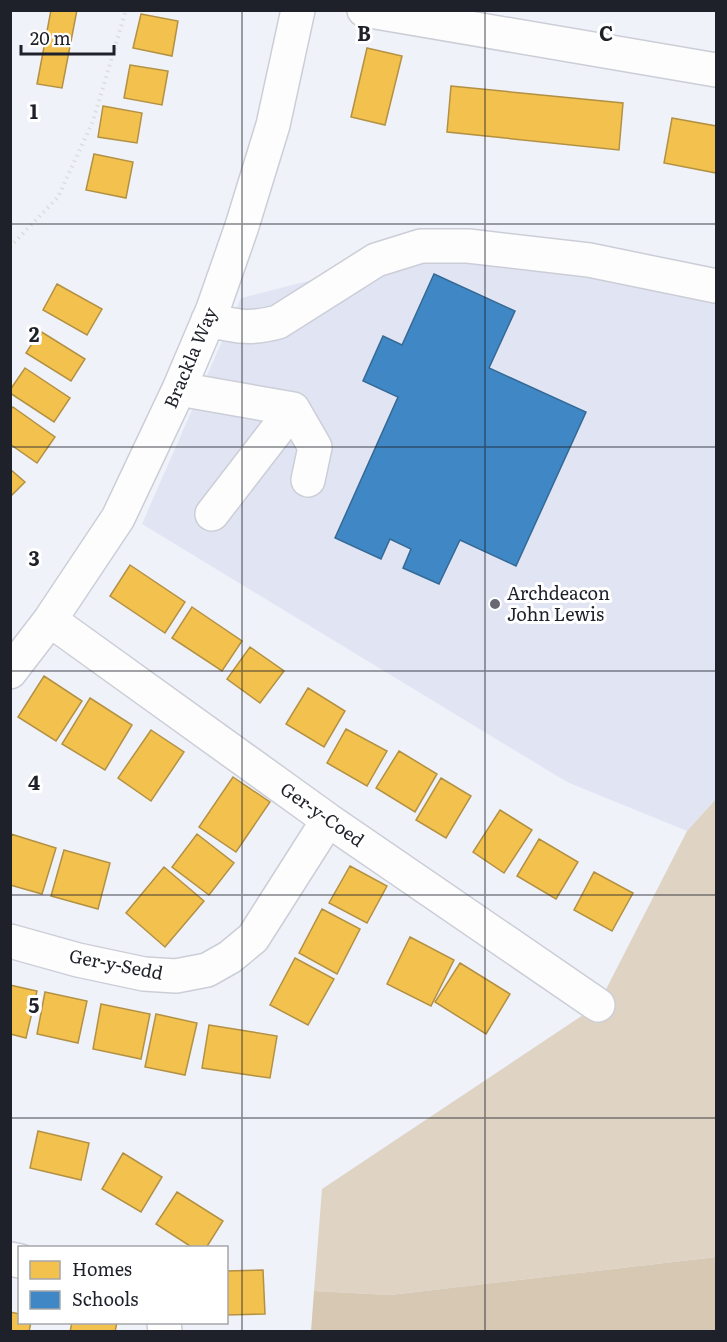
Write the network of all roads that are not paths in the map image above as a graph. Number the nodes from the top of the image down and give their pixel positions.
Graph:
1 (298, 10) edge
2 (364, 10) edge
3 (489, 21) edge
4 (717, 70) edge
5 (717, 286) edge
6 (208, 320) junction
7 (179, 389) junction
8 (293, 409) junction
9 (308, 480) dead end
10 (212, 514) dead end
11 (50, 620) junction
12 (10, 672) edge
13 (328, 820) junction
14 (10, 941) edge
15 (598, 1005) dead end

1 - 6 street, Brackla Way
2 - 3 street
3 - 4 street
5 - 6 street
6 - 7 street, Brackla Way
7 - 8 street
7 - 11 street, Brackla Way
8 - 9 street
8 - 10 street
11 - 12 street, Brackla Way
11 - 13 street, Ger-y-Coed
13 - 14 street, Ger-y-Sedd
13 - 15 street, Ger-y-Coed

